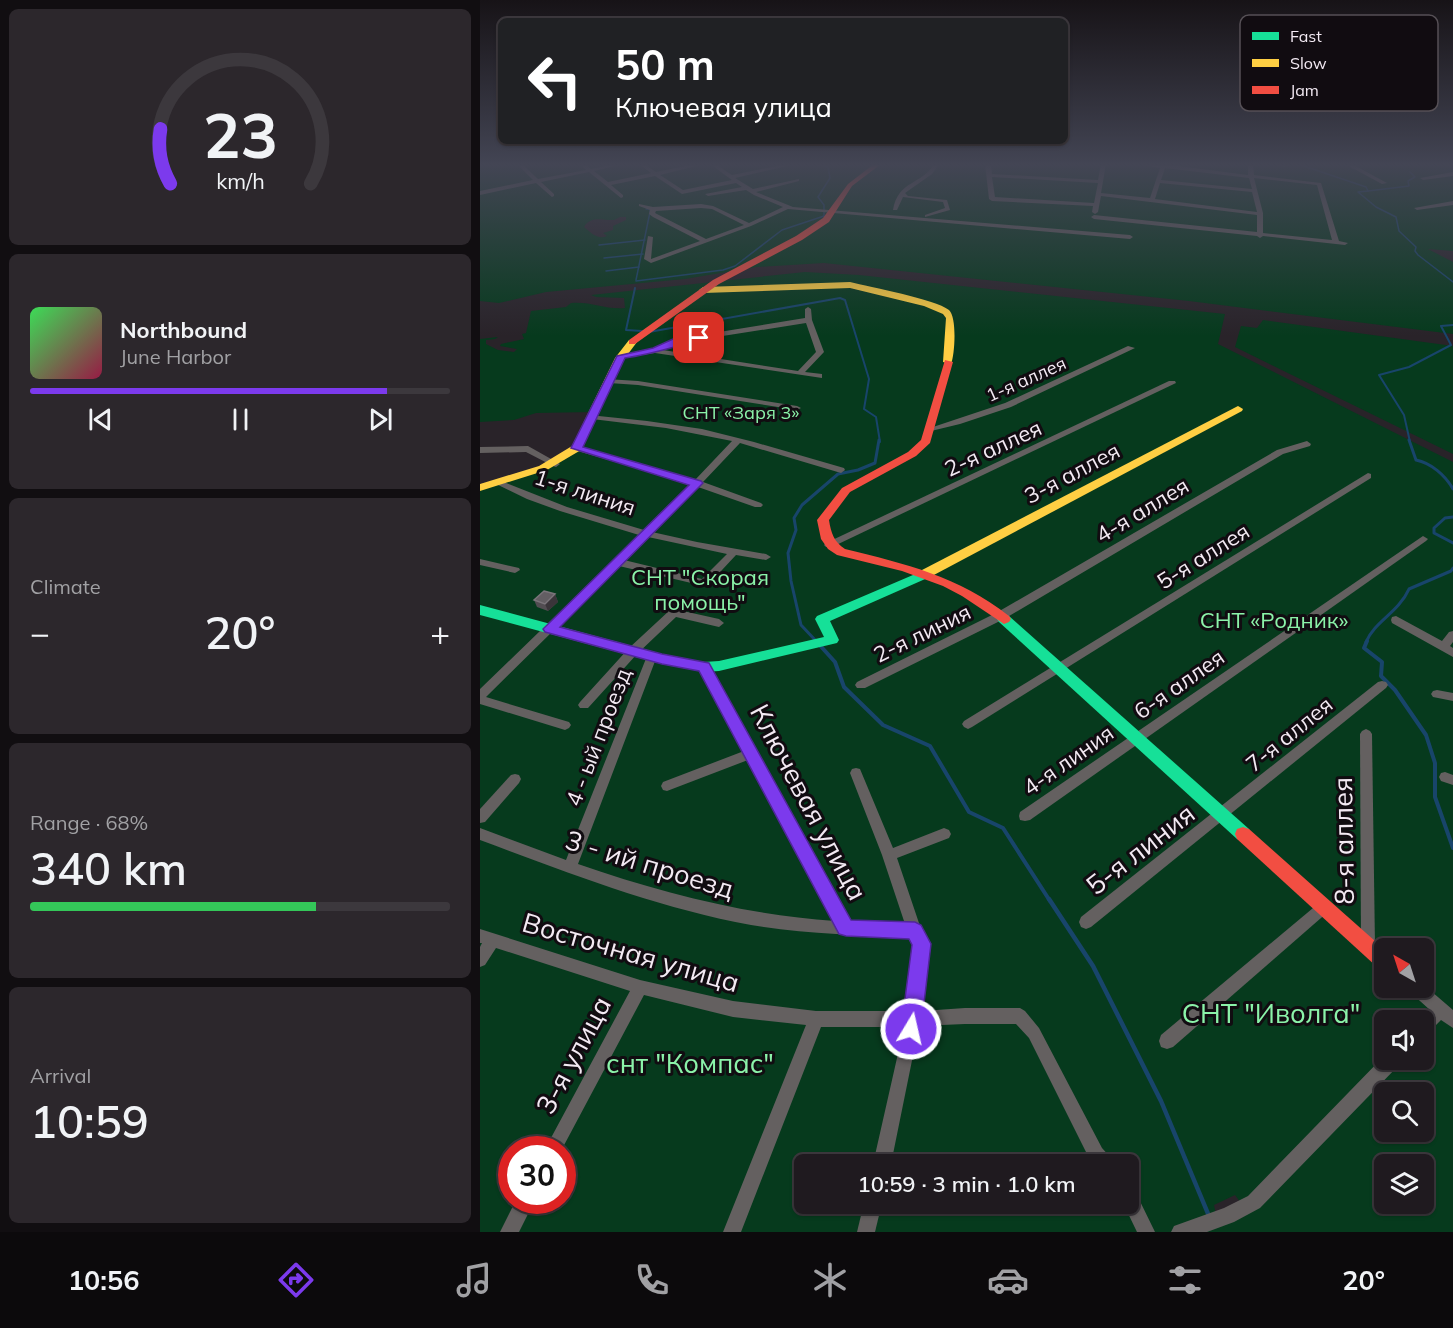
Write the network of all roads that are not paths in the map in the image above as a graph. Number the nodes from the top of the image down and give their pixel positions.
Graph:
1 (666, 221) edge
2 (742, 221) edge
3 (757, 221) edge
4 (824, 221) edge
5 (953, 221) edge
6 (1093, 221) edge
7 (1134, 221) edge
8 (1260, 221) edge
9 (1330, 221) edge
10 (749, 225) junction
11 (1089, 232) junction
12 (1260, 236) junction
13 (650, 237) dead end
14 (1130, 237) dead end
15 (705, 242) junction
16 (1336, 242) junction
17 (1345, 243) dead end
18 (703, 290) junction
19 (808, 309) dead end
20 (808, 321) junction
21 (1131, 348) dead end
22 (655, 351) junction
23 (622, 356) junction
24 (800, 373) junction
25 (819, 376) dead end
26 (609, 381) junction
27 (1172, 383) dead end
28 (797, 408) dead end
29 (1238, 409) dead end
30 (592, 417) junction
31 (931, 429) junction
32 (738, 440) junction
33 (1307, 444) dead end
34 (577, 448) junction
35 (480, 450) edge
36 (556, 464) junction
37 (841, 470) dead end
38 (1368, 476) dead end
39 (498, 483) junction
40 (697, 483) junction
41 (480, 488) edge
42 (758, 505) dead end
43 (645, 534) junction
44 (1423, 539) dead end
45 (830, 545) junction
46 (734, 552) junction
47 (766, 557) dead end
48 (480, 562) edge
49 (617, 562) junction
50 (515, 570) dead end
51 (926, 573) junction
52 (480, 610) edge
53 (1000, 616) junction
54 (1396, 620) dead end
55 (719, 623) dead end
56 (550, 629) junction
57 (1453, 635) edge
58 (1448, 650) edge
59 (633, 651) junction
60 (652, 656) junction
61 (704, 667) junction
62 (1059, 669) junction
63 (861, 685) dead end
64 (1382, 685) dead end
65 (1437, 694) dead end
66 (1453, 697) edge
67 (480, 698) edge
68 (584, 705) dead end
69 (968, 724) dead end
70 (565, 725) dead end
71 (1366, 734) dead end
72 (1136, 738) junction
73 (752, 753) junction
74 (856, 773) dead end
75 (515, 779) dead end
76 (666, 786) dead end
77 (483, 812) edge
78 (1223, 814) junction
79 (1025, 816) dead end
80 (480, 834) edge
81 (944, 834) dead end
82 (889, 855) junction
83 (570, 867) junction
84 (1324, 907) junction
85 (1086, 922) dead end
86 (846, 928) junction
87 (915, 931) junction
88 (487, 938) edge
89 (1368, 946) junction
90 (1374, 952) edge
91 (480, 960) edge
92 (640, 987) junction
93 (1428, 998) edge
94 (1440, 1009) junction
95 (1434, 1016) edge
96 (816, 1019) junction
97 (913, 1019) junction
98 (1453, 1020) edge
99 (1167, 1041) dead end
100 (1382, 1070) edge
101 (560, 1136) edge
102 (884, 1154) edge
103 (1098, 1154) edge
104 (519, 1214) edge
105 (870, 1214) edge
106 (1137, 1214) edge
107 (1208, 1225) edge
108 (509, 1232) edge
109 (732, 1232) edge
110 (866, 1232) edge
111 (1146, 1232) edge
112 (1180, 1232) edge

1 - 15 street
2 - 10 street
3 - 10 street
4 - 18 street
5 - 11 street
6 - 11 street
7 - 12 street
8 - 12 street
9 - 16 street
10 - 15 street
11 - 14 street
12 - 16 street
13 - 15 street
16 - 17 street
18 - 23 street
18 - 31 street
19 - 20 street
20 - 22 street
20 - 24 street
21 - 31 street, 1-я аллея
22 - 23 street
22 - 24 street
23 - 26 street
24 - 25 street
26 - 28 street
26 - 30 street
27 - 45 street, 2-я аллея
29 - 51 street, 3-я аллея
30 - 32 street
30 - 34 street
31 - 45 street
32 - 37 street
32 - 40 street
33 - 53 street, 4-я аллея
34 - 36 street
34 - 40 street
35 - 36 street
36 - 39 street
38 - 62 street, 5-я аллея
39 - 41 street
39 - 43 street, 1-я линия
40 - 42 street
40 - 43 street
43 - 46 street, 1-я линия
43 - 49 street
44 - 72 street, 6-я аллея
45 - 51 street
46 - 47 street, 1-я линия
46 - 49 street
48 - 50 street
49 - 56 street
51 - 53 street
51 - 61 street
52 - 56 street
53 - 62 street
53 - 63 street, 2-я линия
54 - 58 street
55 - 59 street
56 - 59 street
56 - 67 street
57 - 58 street
59 - 60 street
59 - 68 street
60 - 61 street
60 - 83 street, 4 - ый проезд
61 - 73 street, Ключевая улица
62 - 69 street, 5-я аллея
62 - 72 street
64 - 78 street, 7-я аллея
65 - 66 street
67 - 70 street
71 - 89 street, 8-я аллея
72 - 78 street
72 - 79 street, 4-я линия
73 - 76 street
73 - 86 street, Ключевая улица
74 - 82 street
75 - 77 street
78 - 84 street
78 - 85 street, 5-я линия
80 - 83 street, 3 - ий проезд
81 - 82 street
82 - 87 street
83 - 86 street, 3 - ий проезд
84 - 89 street
84 - 99 street
86 - 87 street, Ключевая улица
87 - 97 street
88 - 91 street
88 - 92 street, Восточная улица
89 - 90 street
92 - 96 street, Восточная улица
92 - 101 street, 3-я улица
93 - 94 street
94 - 95 street
94 - 98 street
96 - 97 street, Восточная улица
96 - 109 street
97 - 102 street
97 - 103 street
100 - 107 street
104 - 108 street
105 - 110 street
106 - 111 street
107 - 112 street

